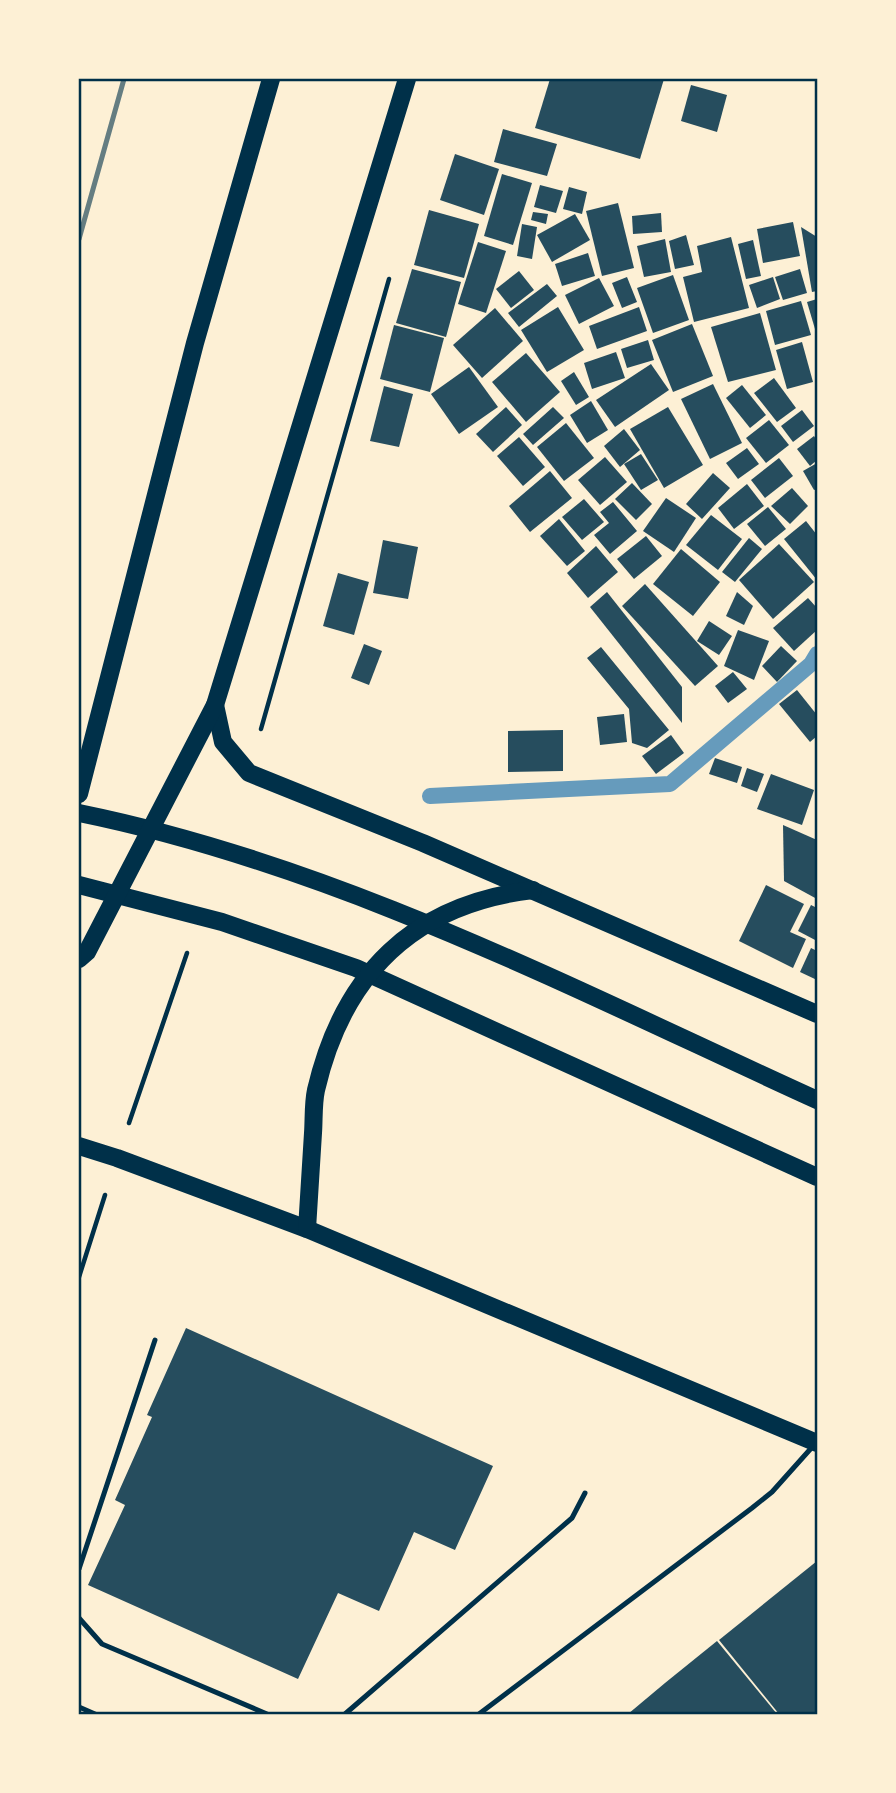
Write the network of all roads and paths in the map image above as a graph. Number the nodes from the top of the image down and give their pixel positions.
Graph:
1 (271, 79) edge
2 (407, 79) edge
3 (389, 278) dead end
4 (215, 705) junction
5 (249, 773) junction
6 (79, 794) edge
7 (79, 813) edge
8 (79, 886) edge
9 (534, 890) junction
10 (192, 940) dead end
11 (79, 959) edge
12 (817, 1014) edge
13 (817, 1100) edge
14 (79, 1146) edge
15 (117, 1158) junction
16 (817, 1177) edge
17 (307, 1229) junction
18 (79, 1277) edge
19 (155, 1340) dead end
20 (817, 1443) edge
21 (585, 1493) dead end
22 (79, 1569) edge
23 (79, 1618) edge
24 (79, 1707) edge
25 (95, 1714) edge
26 (267, 1714) edge
27 (345, 1714) edge
28 (479, 1714) edge

1 - 6 main road
2 - 4 main road
3 - 5 path
4 - 5 main road
4 - 11 main road
5 - 9 main road
7 - 13 main road
8 - 16 main road
9 - 12 main road
9 - 17 main road
10 - 15 path
14 - 15 main road
15 - 17 main road
15 - 18 path
17 - 20 main road
19 - 22 lane
20 - 28 lane
21 - 27 lane
23 - 26 lane
24 - 25 lane

